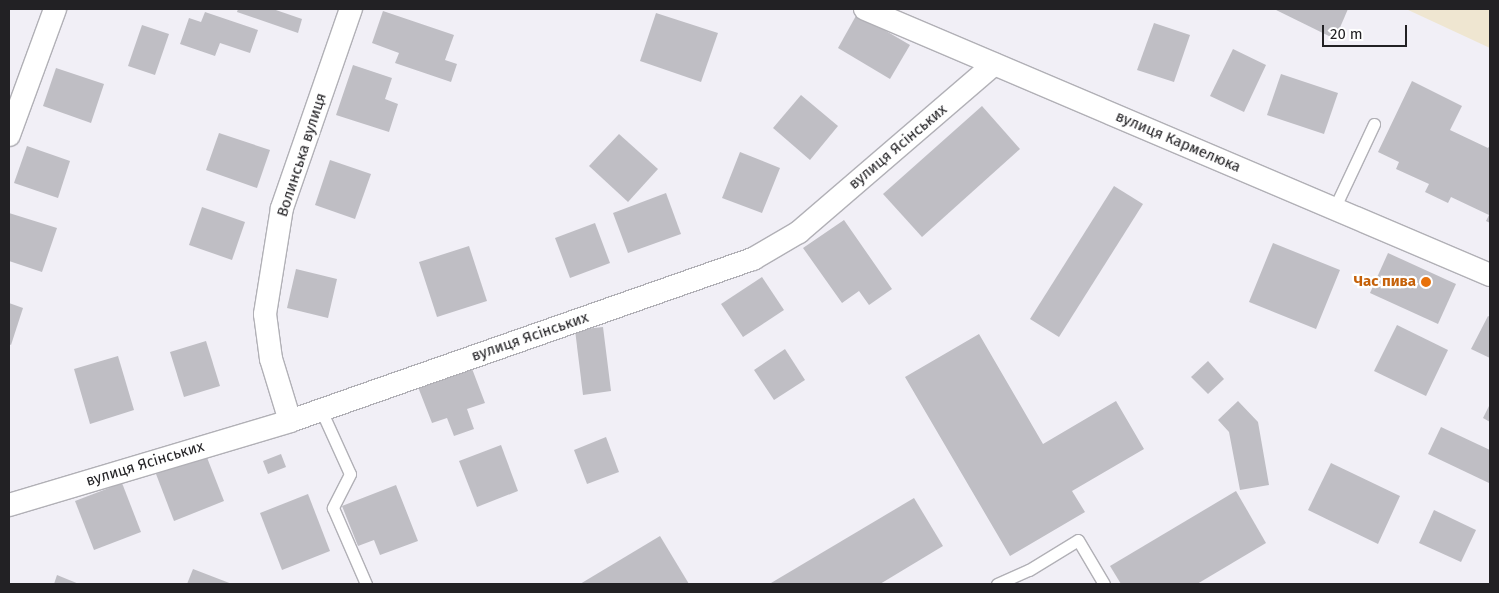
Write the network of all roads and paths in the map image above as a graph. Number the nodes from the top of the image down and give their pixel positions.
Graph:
1 (55, 9) edge
2 (350, 9) edge
3 (865, 9) edge
4 (902, 16) edge
5 (994, 64) junction
6 (1374, 124) dead end
7 (9, 135) edge
8 (1334, 209) junction
9 (1490, 275) edge
10 (321, 410) junction
11 (290, 421) junction
12 (9, 505) edge
13 (366, 584) edge
14 (997, 584) edge
15 (1104, 584) edge

1 - 7 street
2 - 11 street, Волинська вулиця
3 - 4 street, вулиця Кармелюка
4 - 5 street, вулиця Кармелюка
5 - 8 street, вулиця Кармелюка
5 - 10 street, вулиця Ясінських
6 - 8 lane
8 - 9 street, вулиця Кармелюка
10 - 11 street, вулиця Ясінських
10 - 13 lane
11 - 12 street, вулиця Ясінських
14 - 15 lane

